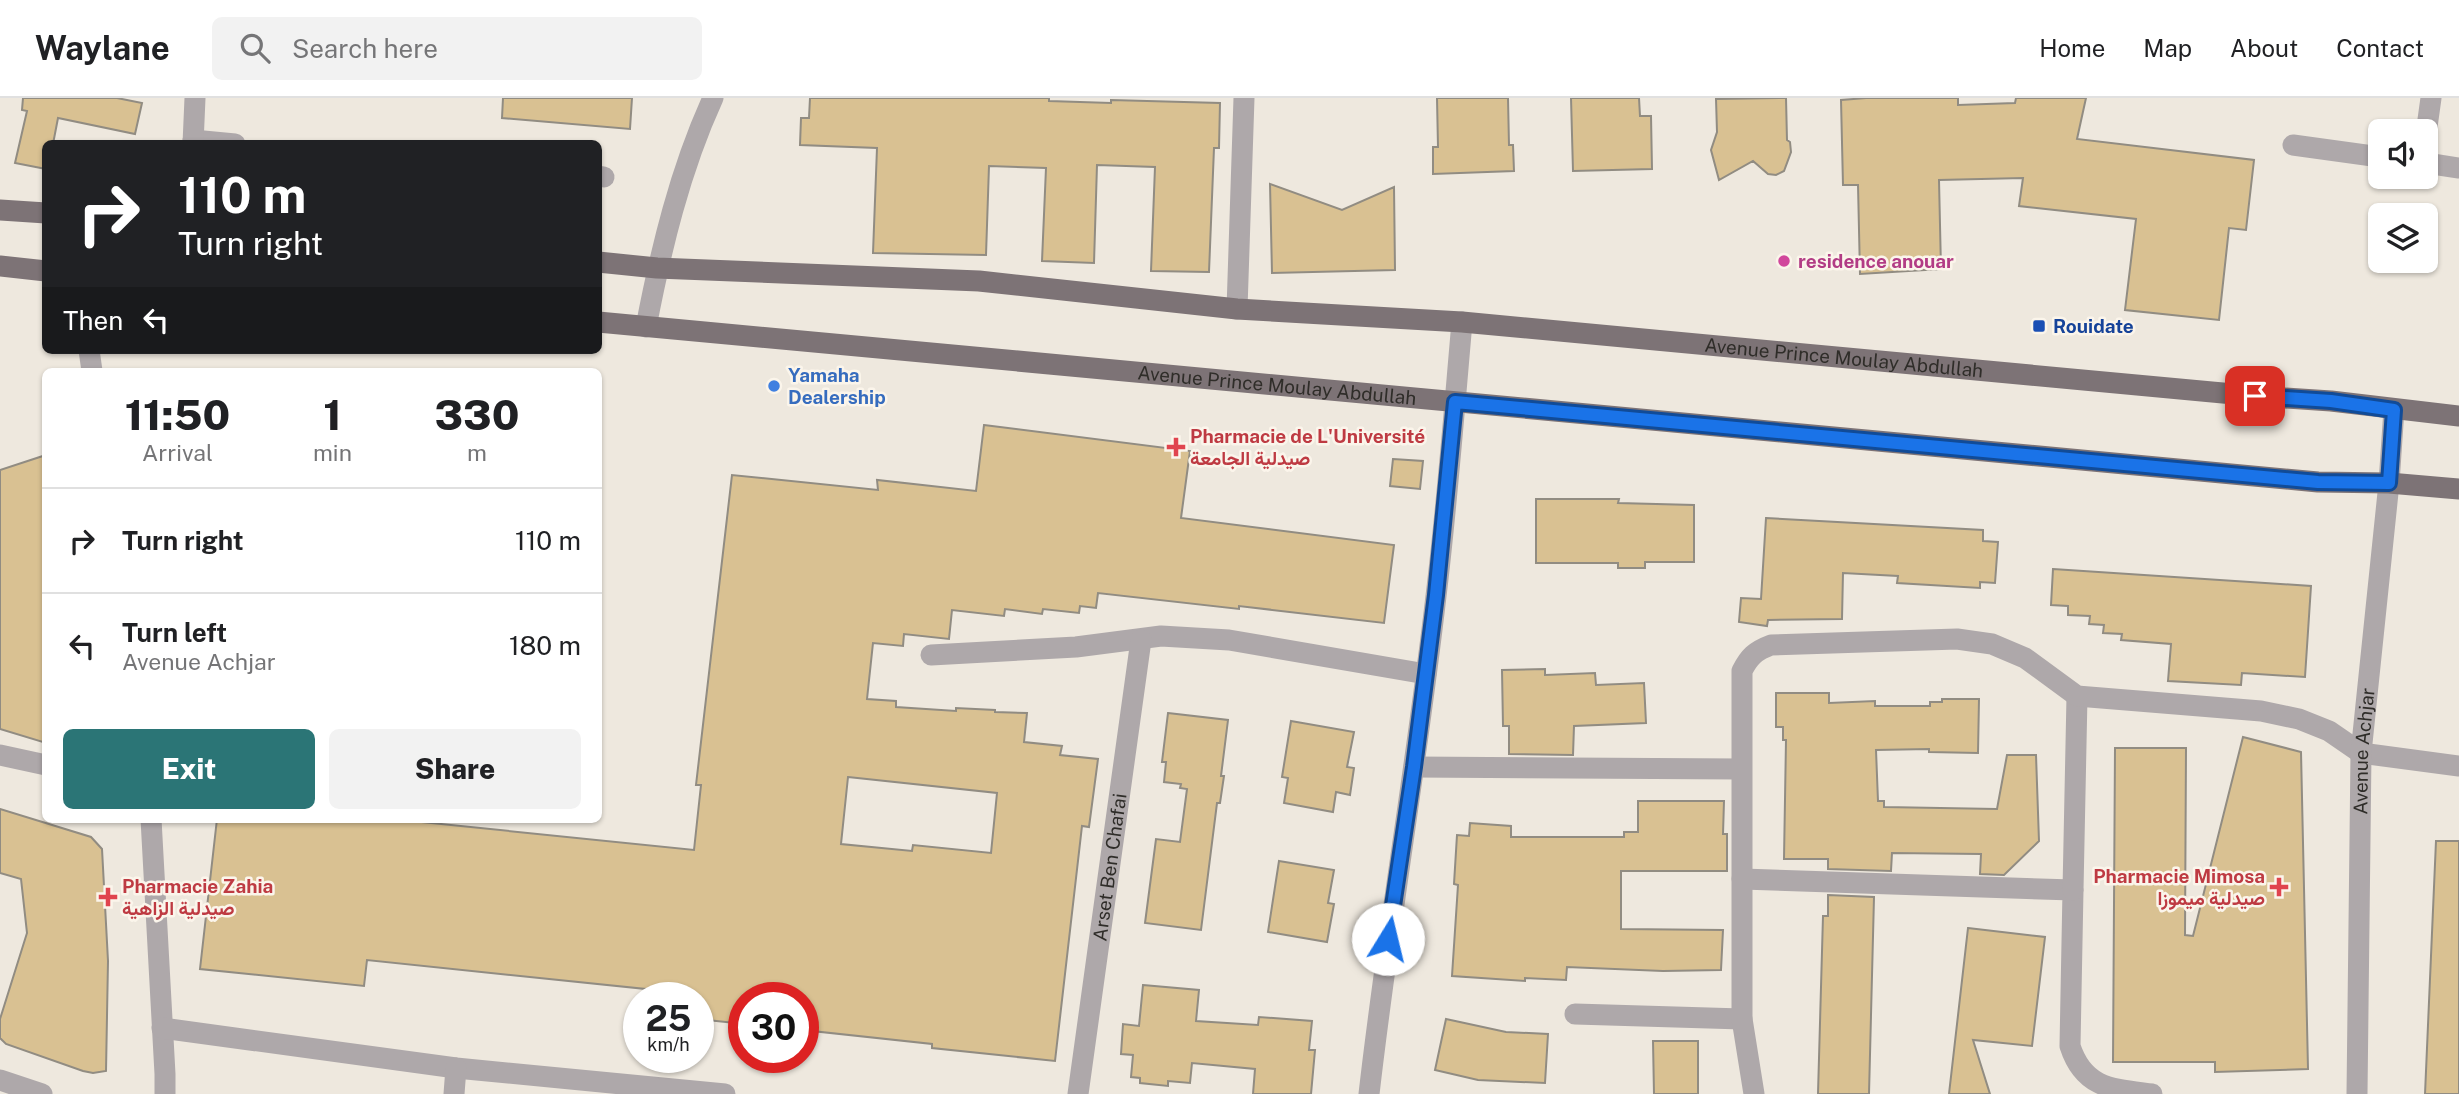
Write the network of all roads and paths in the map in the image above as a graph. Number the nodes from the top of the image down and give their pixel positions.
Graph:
1 (195, 98) edge
2 (713, 98) edge
3 (1244, 98) edge
4 (2431, 98) edge
5 (2428, 119) edge
6 (193, 140) edge
7 (2293, 145) dead end
8 (2368, 155) edge
9 (2438, 165) edge
10 (2459, 168) edge
11 (0, 210) edge
12 (42, 214) edge
13 (602, 262) edge
14 (0, 266) edge
15 (657, 268) junction
16 (42, 271) edge
17 (1237, 309) junction
18 (602, 322) edge
19 (1462, 322) junction
20 (646, 327) junction
21 (1455, 402) junction
22 (2394, 410) junction
23 (2459, 416) edge
24 (2389, 483) junction
25 (2459, 489) edge
26 (1141, 640) junction
27 (931, 655) dead end
28 (1426, 674) junction
29 (2077, 696) junction
30 (2361, 753) junction
31 (0, 755) edge
32 (42, 764) edge
33 (2459, 766) edge
34 (1414, 767) junction
35 (1741, 769) junction
36 (151, 823) edge
37 (1742, 879) junction
38 (2073, 890) junction
39 (1575, 1014) dead end
40 (1742, 1019) junction
41 (162, 1028) junction
42 (456, 1068) junction
43 (0, 1080) edge
44 (42, 1094) edge
45 (164, 1094) edge
46 (453, 1094) edge
47 (725, 1094) edge
48 (1078, 1094) edge
49 (1369, 1094) edge
50 (1754, 1094) edge
51 (2152, 1094) edge
52 (2357, 1094) edge

1 - 6 street
2 - 15 street
3 - 17 street
4 - 5 street
7 - 8 street
9 - 10 street
11 - 12 main road
13 - 15 main road, Avenue Prince Moulay Abdullah
14 - 16 main road
15 - 17 main road, Avenue Prince Moulay Abdullah
15 - 20 street
17 - 19 main road, Avenue Prince Moulay Abdullah
18 - 20 main road, Avenue Prince Moulay Abdullah
19 - 21 street
19 - 22 main road, Avenue Prince Moulay Abdullah
20 - 21 main road, Avenue Prince Moulay Abdullah
21 - 24 main road, Avenue Prince Moulay Abdullah
21 - 28 street
22 - 23 main road, Avenue Prince Moulay Abdullah
22 - 24 street, Avenue Achjar
24 - 25 main road, Avenue Prince Moulay Abdullah
24 - 30 street, Avenue Achjar
26 - 27 street
26 - 28 street
26 - 48 street, Arset Ben Chafai
28 - 34 street
29 - 30 street
29 - 35 street
29 - 38 street
30 - 33 street
30 - 52 street, Avenue Achjar
31 - 32 street
34 - 35 street
34 - 49 street
35 - 37 street
36 - 41 street
37 - 38 street
37 - 40 street
38 - 51 street
39 - 40 street
40 - 50 street
41 - 42 street
41 - 45 street
42 - 46 street
42 - 47 street
43 - 44 street

